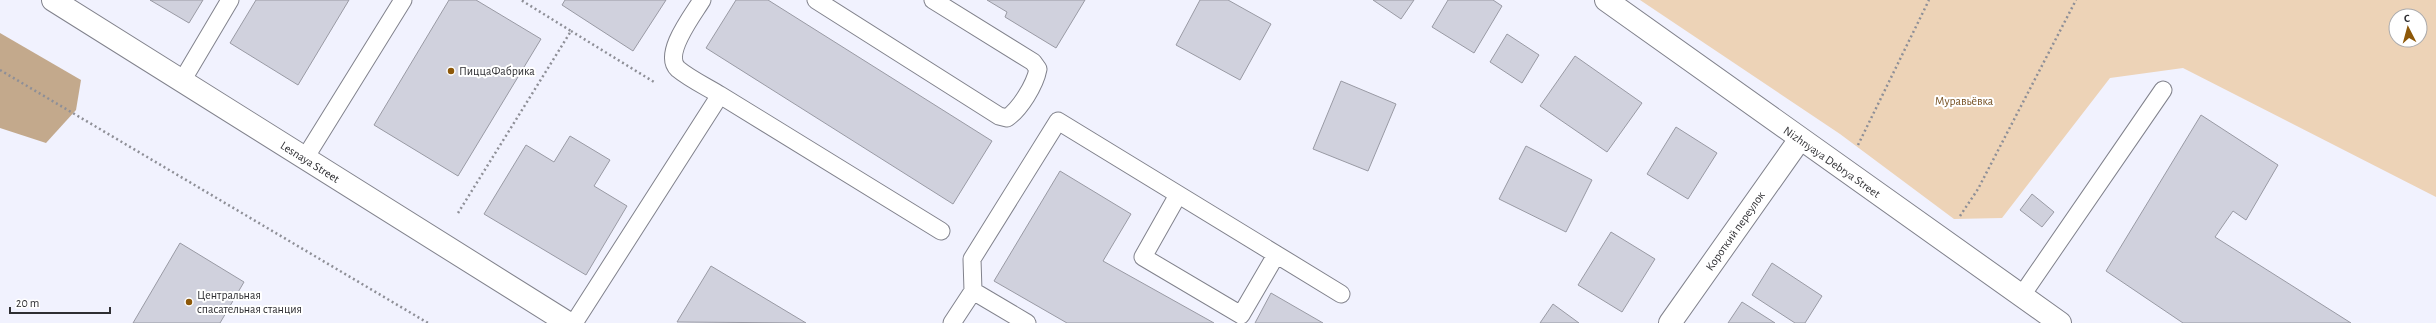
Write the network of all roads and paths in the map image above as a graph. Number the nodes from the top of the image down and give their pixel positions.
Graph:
1 (53, 0) edge
2 (230, 0) edge
3 (403, 0) edge
4 (521, 0) edge
5 (531, 0) edge
6 (702, 0) edge
7 (816, 0) edge
8 (933, 0) edge
9 (1606, 0) edge
10 (1929, 0) edge
11 (2076, 0) edge
12 (528, 4) junction
13 (571, 31) junction
14 (677, 68) junction
15 (0, 70) edge
16 (182, 81) junction
17 (2163, 90) dead end
18 (720, 95) junction
19 (1800, 139) junction
20 (1858, 145) dead end
21 (305, 158) junction
22 (1178, 195) junction
23 (458, 213) dead end
24 (1960, 216) dead end
25 (941, 232) dead end
26 (1276, 255) junction
27 (973, 291) junction
28 (1341, 294) dead end
29 (2022, 295) junction
30 (428, 323) edge
31 (568, 323) edge
32 (574, 323) edge
33 (952, 323) edge
34 (1027, 323) edge
35 (1670, 323) edge
36 (2060, 323) edge

1 - 16 street, Lesnaya Street
2 - 16 lane
3 - 21 lane
4 - 12 path
5 - 12 path
6 - 14 lane
7 - 8 lane
9 - 19 street, Nizhnyaya Debrya Street
10 - 20 path
11 - 24 path
12 - 13 path
13 - 14 path
13 - 23 path
14 - 18 lane
15 - 30 path
16 - 21 street, Lesnaya Street
17 - 29 lane
18 - 25 lane
18 - 32 lane
19 - 29 street, Nizhnyaya Debrya Street
19 - 35 street, Короткий переулок
21 - 31 street, Lesnaya Street
22 - 26 lane
22 - 26 lane
22 - 27 lane
26 - 28 lane
27 - 33 lane
27 - 34 lane
29 - 36 street, Nizhnyaya Debrya Street

